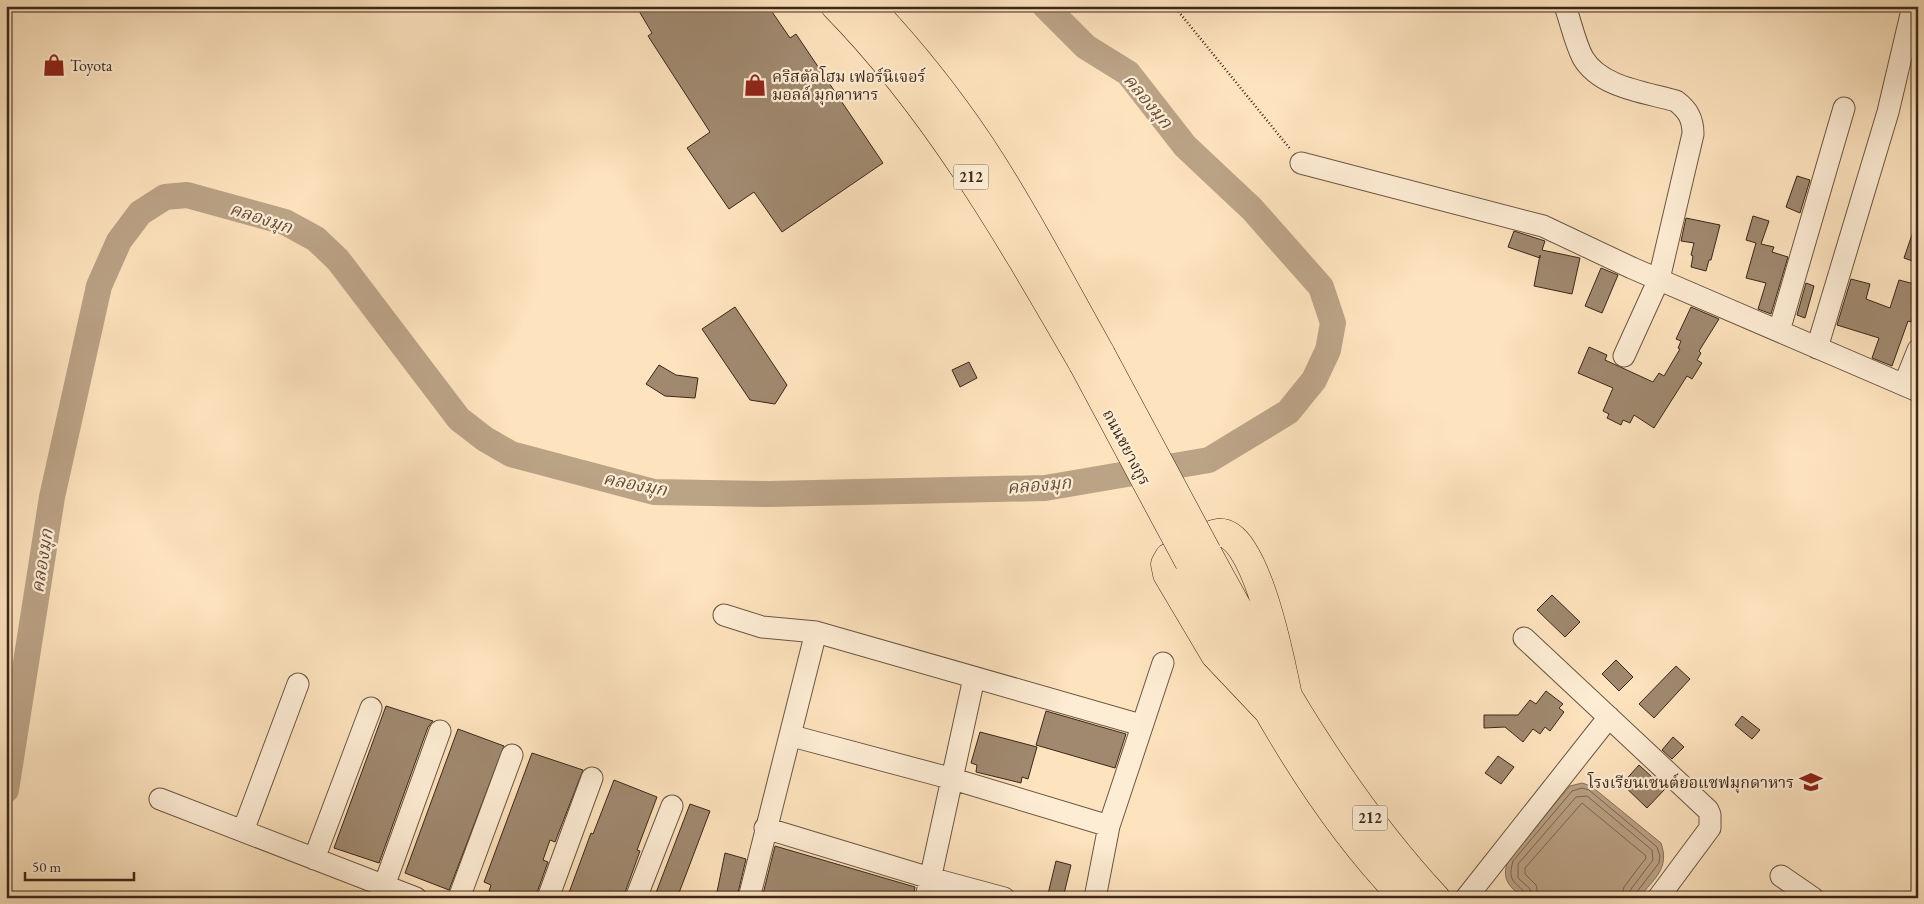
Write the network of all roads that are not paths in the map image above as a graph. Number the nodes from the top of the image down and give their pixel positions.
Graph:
1 (835, 6) edge
2 (870, 6) edge
3 (1565, 6) edge
4 (1913, 6) edge
5 (1844, 108) dead end
6 (1301, 163) road end
7 (1659, 279) junction
8 (1779, 331) junction
9 (1818, 348) junction
10 (1918, 350) edge
11 (1624, 356) dead end
12 (1092, 359) junction
13 (1911, 388) edge
14 (724, 615) dead end
15 (816, 632) junction
16 (1524, 638) dead end
17 (1163, 663) dead end
18 (974, 678) junction
19 (298, 684) dead end
20 (1278, 703) junction
21 (372, 708) dead end
22 (1609, 716) junction
23 (1142, 725) junction
24 (440, 731) dead end
25 (792, 736) junction
26 (512, 755) dead end
27 (592, 778) dead end
28 (953, 779) junction
29 (160, 799) dead end
30 (672, 806) dead end
31 (1109, 826) junction
32 (765, 828) junction
33 (243, 831) junction
34 (314, 859) junction
35 (1781, 876) dead end
36 (384, 886) junction
37 (928, 888) edge
38 (416, 898) edge
39 (459, 898) edge
40 (548, 898) edge
41 (636, 898) edge
42 (749, 898) edge
43 (1004, 898) edge
44 (1095, 898) edge
45 (1404, 898) edge
46 (1436, 898) edge
47 (1466, 898) edge
48 (1658, 898) edge
49 (1813, 898) edge

1 - 12 main road, ถนนชยางกูร / 212
2 - 12 main road, ถนนชยางกูร / 212
3 - 7 street
4 - 9 street
5 - 8 street
6 - 7 street
7 - 8 street
7 - 11 street
8 - 9 street
9 - 13 street
10 - 13 street
12 - 20 main road, ถนนชยางกูร / 212, bridge
14 - 15 street
15 - 18 street
15 - 25 street
16 - 22 street
17 - 23 street
18 - 23 street
18 - 28 street
19 - 33 street
20 - 20 main road
20 - 45 main road, ถนนชยางกูร / 212
20 - 46 main road, ถนนชยางกูร / 212
21 - 34 street
22 - 47 street
22 - 48 street
23 - 31 street
24 - 36 street
25 - 28 street
25 - 32 street
26 - 39 street
27 - 40 street
28 - 31 street
28 - 37 street
29 - 33 street
30 - 41 street
31 - 44 street
32 - 37 street
32 - 42 street
33 - 34 street
34 - 36 street
35 - 49 street
36 - 38 street
37 - 43 street

